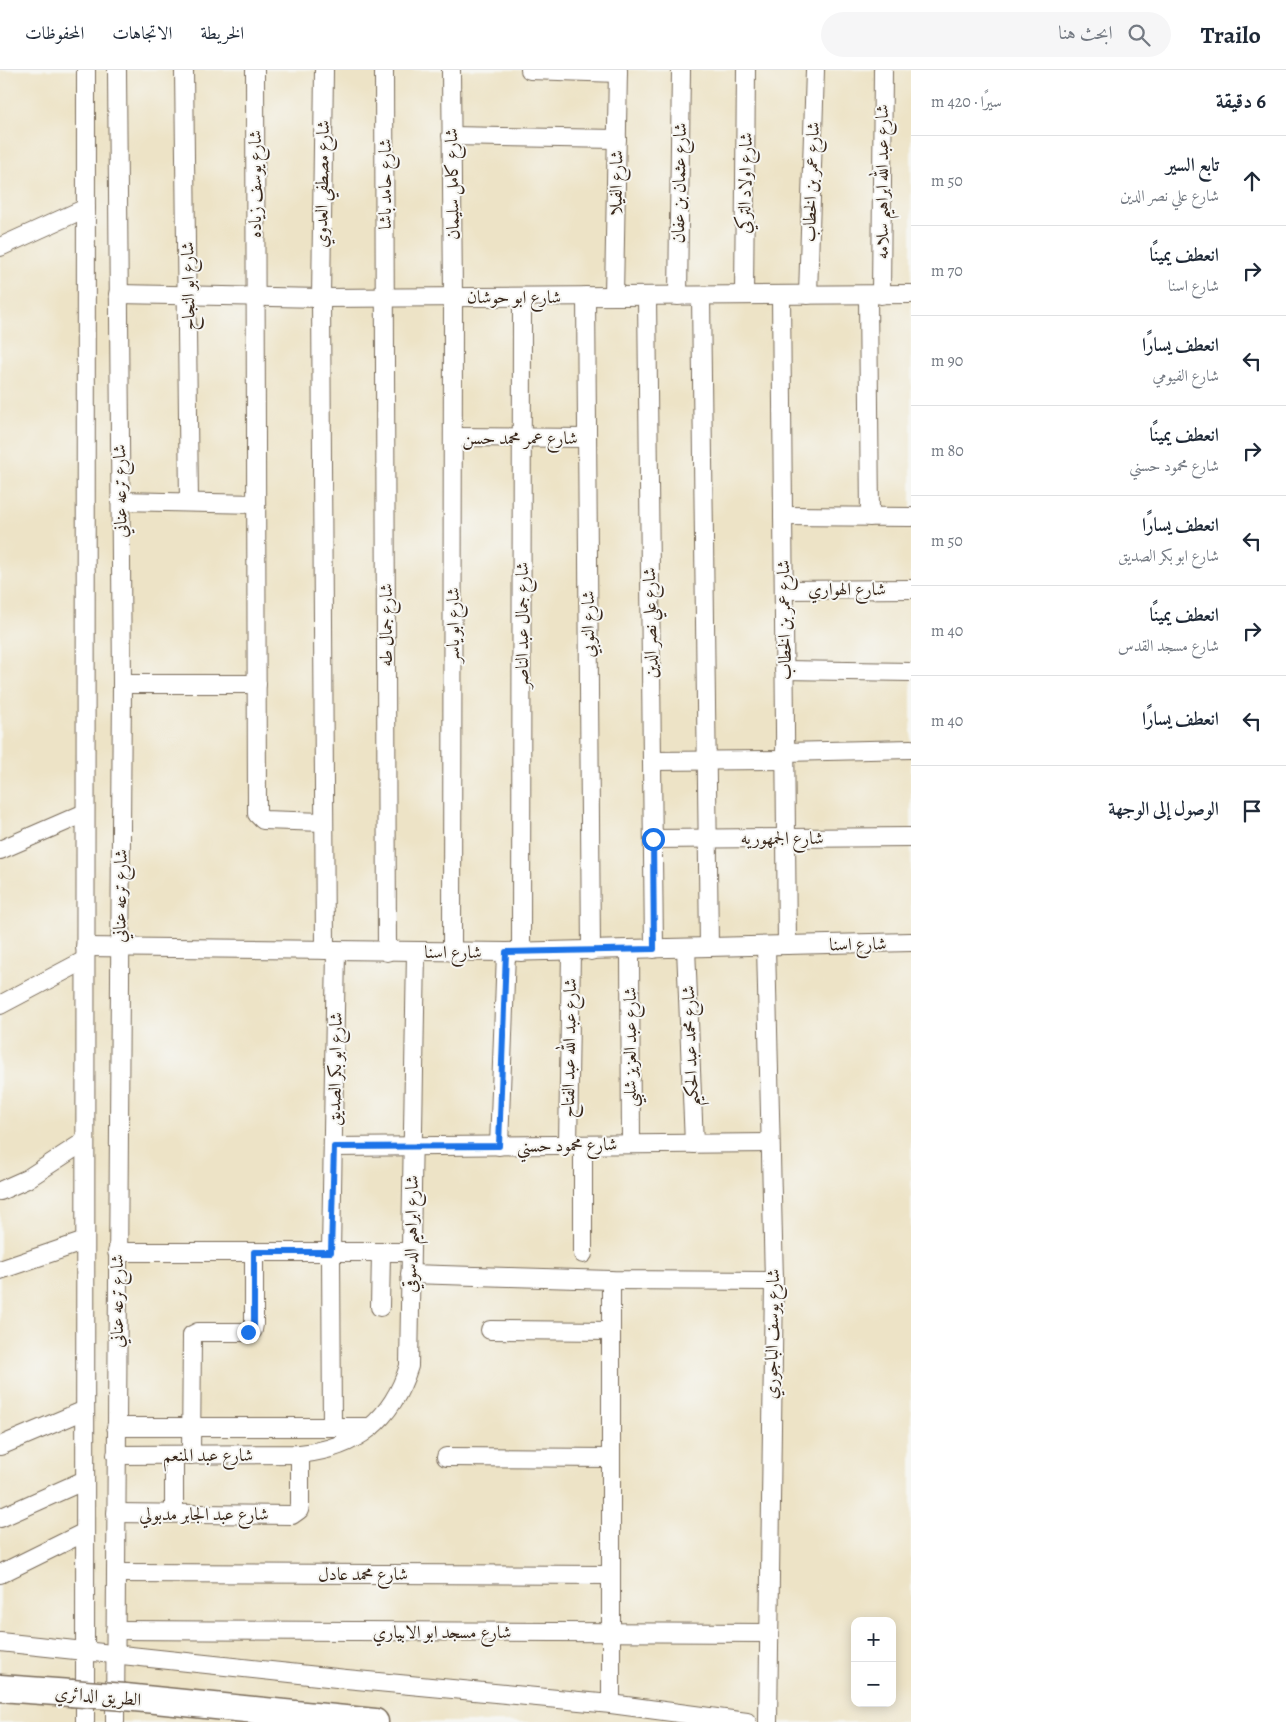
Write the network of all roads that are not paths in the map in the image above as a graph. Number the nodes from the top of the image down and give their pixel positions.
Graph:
1 (86, 70) edge
2 (117, 70) edge
3 (184, 70) edge
4 (255, 70) edge
5 (324, 70) edge
6 (384, 70) edge
7 (451, 70) edge
8 (530, 70) edge
9 (681, 70) edge
10 (746, 70) edge
11 (814, 70) edge
12 (883, 70) edge
13 (618, 71) edge
14 (451, 136) junction
15 (617, 139) junction
16 (86, 208) junction
17 (0, 247) edge
18 (118, 294) junction
19 (911, 294) edge
20 (744, 295) junction
21 (781, 295) junction
22 (808, 295) junction
23 (875, 295) junction
24 (188, 296) junction
25 (586, 296) junction
26 (614, 296) junction
27 (646, 296) junction
28 (678, 296) junction
29 (700, 296) junction
30 (386, 297) junction
31 (453, 297) junction
32 (254, 298) junction
33 (321, 298) junction
34 (522, 298) junction
35 (453, 437) junction
36 (522, 438) junction
37 (587, 438) junction
38 (120, 501) junction
39 (189, 502) junction
40 (256, 504) junction
41 (783, 516) junction
42 (870, 517) junction
43 (911, 517) edge
44 (911, 588) edge
45 (784, 590) junction
46 (784, 670) junction
47 (911, 672) edge
48 (122, 684) junction
49 (257, 684) junction
50 (911, 749) edge
51 (785, 756) junction
52 (652, 761) junction
53 (707, 761) junction
54 (85, 813) junction
55 (324, 822) junction
56 (708, 838) junction
57 (786, 838) junction
58 (911, 838) edge
59 (653, 839) junction
60 (0, 850) edge
61 (911, 942) edge
62 (787, 945) junction
63 (766, 946) junction
64 (119, 947) junction
65 (709, 947) junction
66 (686, 948) junction
67 (654, 949) junction
68 (331, 950) junction
69 (630, 950) junction
70 (571, 951) junction
71 (591, 951) junction
72 (387, 952) junction
73 (416, 952) junction
74 (452, 952) junction
75 (514, 952) junction
76 (84, 953) junction
77 (0, 1005) edge
78 (84, 1141) junction
79 (770, 1143) junction
80 (631, 1144) junction
81 (694, 1144) junction
82 (575, 1145) junction
83 (412, 1146) junction
84 (499, 1146) junction
85 (334, 1147) junction
86 (0, 1191) edge
87 (84, 1241) junction
88 (117, 1252) junction
89 (254, 1252) junction
90 (331, 1252) junction
91 (381, 1252) junction
92 (410, 1252) junction
93 (583, 1254) dead end
94 (0, 1270) edge
95 (410, 1274) junction
96 (611, 1280) junction
97 (774, 1281) junction
98 (380, 1307) dead end
99 (490, 1330) dead end
100 (611, 1331) junction
101 (84, 1410) junction
102 (116, 1427) junction
103 (191, 1427) junction
104 (240, 1427) junction
105 (332, 1427) junction
106 (371, 1427) junction
107 (0, 1446) edge
108 (240, 1454) junction
109 (300, 1454) junction
110 (116, 1455) junction
111 (182, 1455) junction
112 (446, 1457) dead end
113 (611, 1458) junction
114 (84, 1480) junction
115 (116, 1513) junction
116 (174, 1513) junction
117 (0, 1518) edge
118 (84, 1532) junction
119 (116, 1573) junction
120 (0, 1574) edge
121 (611, 1574) junction
122 (115, 1630) junction
123 (611, 1632) junction
124 (768, 1633) junction
125 (1, 1638) edge
126 (84, 1650) junction
127 (115, 1654) junction
128 (0, 1688) edge
129 (611, 1704) junction
130 (85, 1722) edge
131 (115, 1722) edge
132 (375, 1722) edge
133 (747, 1722) edge
134 (768, 1722) edge

1 - 16 street, شارع ترعه عناني
2 - 18 street, شارع ترعه عناني
3 - 24 street, شارع ابو النجاح
4 - 32 street, شارع يوسف زياده
5 - 33 street, شارع مصطفي العدوي
6 - 30 street, شارع حامد باشا
7 - 14 street, شارع كامل سليمان
8 - 13 street
9 - 28 street, شارع عثمان بن عفان
10 - 20 street, شارع اولاد التركي
11 - 22 street, شارع عمر بن الخطاب
12 - 23 street, شارع عبد الله ابراهيم سلامه
13 - 15 street, شارع الفيلا
14 - 15 street
14 - 31 street, شارع كامل سليمان
15 - 26 street, شارع الفيلا
16 - 17 street
16 - 54 street, شارع ترعه عناني
18 - 24 street, شارع ابو حوشان
18 - 38 street, شارع ترعه عناني
19 - 23 street, شارع ابو حوشان
20 - 21 street, شارع ابو حوشان
20 - 29 street, شارع ابو حوشان
21 - 22 street, شارع ابو حوشان
21 - 41 street, شارع عمر بن الخطاب
22 - 23 street, شارع ابو حوشان
23 - 42 street, شارع عبد الله ابراهيم سلامه
24 - 32 street, شارع ابو حوشان
24 - 39 street, شارع ابو النجاح
25 - 26 street, شارع ابو حوشان
25 - 34 street, شارع ابو حوشان
25 - 37 street, شارع النوبي
26 - 27 street, شارع ابو حوشان
27 - 28 street, شارع ابو حوشان
27 - 52 street, شارع علي نصر الدين
28 - 29 street, شارع ابو حوشان
29 - 53 street
30 - 31 street, شارع ابو حوشان
30 - 33 street, شارع ابو حوشان
30 - 72 street, شارع جمال طه
31 - 34 street, شارع ابو حوشان
31 - 35 street, شارع ابو ياسر
32 - 33 street, شارع ابو حوشان
32 - 40 street, شارع يوسف زياده
33 - 55 street, شارع مصطفي العدوي
34 - 36 street, شارع جمال عبد الناصر
35 - 36 street, شارع عمر محمد حسن
35 - 74 street, شارع ابو ياسر
36 - 37 street, شارع عمر محمد حسن
36 - 75 street, شارع جمال عبد الناصر
37 - 71 street, شارع النوبي
38 - 39 street
38 - 48 street, شارع ترعه عناني
39 - 40 street
40 - 49 street, شارع يوسف زياده
41 - 42 street
41 - 45 street, شارع عمر بن الخطاب
42 - 43 street
44 - 45 street, شارع الهواري
45 - 46 street, شارع عمر بن الخطاب
46 - 47 street
46 - 51 street, شارع عمر بن الخطاب
48 - 49 street
48 - 64 street, شارع ترعه عناني
49 - 55 street, شارع يوسف زياده
50 - 51 street
51 - 53 street
51 - 57 street, شارع عمر بن الخطاب
52 - 53 street
52 - 59 street, شارع علي نصر الدين
53 - 56 street
54 - 60 street
54 - 76 street, شارع ترعه عناني
55 - 68 street, شارع ابو بكر الصديق
56 - 57 street, شارع الجمهوريه
56 - 59 street, شارع الجمهوريه
56 - 65 street
57 - 58 street, شارع الجمهوريه
57 - 62 street, شارع عمر بن الخطاب
59 - 67 street, شارع علي نصر الدين
61 - 62 street, شارع اسنا
62 - 63 street, شارع اسنا
63 - 65 street, شارع اسنا
63 - 79 street, شارع يوسف الباجوري
64 - 68 street, شارع اسنا
64 - 76 street, شارع اسنا
64 - 88 street, شارع ترعه عناني
65 - 66 street, شارع اسنا
66 - 67 street, شارع اسنا
66 - 81 street, شارع محمد عبد الحكيم
67 - 69 street, شارع اسنا
68 - 72 street, شارع اسنا
68 - 85 street, شارع ابو بكر الصديق
69 - 71 street, شارع اسنا
69 - 80 street, شارع عبد العزيز شلبي
70 - 71 street, شارع اسنا
70 - 75 street, شارع اسنا
70 - 82 street, شارع عبد الله عبد الفتاح
72 - 73 street, شارع اسنا
73 - 74 street, شارع اسنا
73 - 83 street, شارع ابراهيم الدسوقي
74 - 75 street, شارع اسنا
75 - 84 street, شارع جمال عبد الناصر
76 - 77 street
76 - 78 street, شارع ترعه عناني
78 - 86 street
78 - 87 street, شارع ترعه عناني
79 - 81 street, شارع محمود حسني
79 - 97 street, شارع يوسف الباجوري
80 - 81 street, شارع محمود حسني
80 - 82 street, شارع محمود حسني
82 - 84 street, شارع محمود حسني
82 - 93 street, شارع عبد الله عبد الفتاح
83 - 84 street, شارع محمود حسني
83 - 85 street, شارع محمود حسني
83 - 92 street, شارع ابراهيم الدسوقي
85 - 90 street, شارع ابو بكر الصديق
87 - 94 street
87 - 101 street, شارع ترعه عناني
88 - 89 street
88 - 102 street, شارع ترعه عناني
89 - 90 street
89 - 103 street
90 - 91 street
90 - 105 street, شارع ابو بكر الصديق
91 - 92 street
91 - 98 street
92 - 95 street, شارع ابراهيم الدسوقي
95 - 96 street
95 - 106 street, شارع ابراهيم الدسوقي
96 - 97 street
96 - 100 street
97 - 124 street, شارع يوسف الباجوري
99 - 100 street
100 - 113 street
101 - 107 street
101 - 114 street, شارع ترعه عناني
102 - 103 street
102 - 110 street, شارع ترعه عناني
103 - 104 street
103 - 111 street
104 - 105 street
104 - 108 street
105 - 106 street
106 - 109 street, شارع ابراهيم الدسوقي
108 - 109 street, شارع عبد المنعم
108 - 111 street, شارع عبد المنعم
109 - 116 street, شارع عبد الجابر مدبولي
110 - 111 street, شارع عبد المنعم
110 - 115 street, شارع ترعه عناني
111 - 116 street
112 - 113 street
113 - 121 street
114 - 117 street
114 - 118 street, شارع ترعه عناني
115 - 116 street, شارع عبد الجابر مدبولي
115 - 119 street, شارع ترعه عناني
118 - 120 street
118 - 126 street, شارع ترعه عناني
119 - 121 street, شارع محمد عادل
119 - 122 street, شارع ترعه عناني
121 - 123 street
122 - 123 street, شارع مسجد ابو الابياري
122 - 127 street, شارع ترعه عناني
123 - 124 street, شارع مسجد ابو الابياري
123 - 129 street
124 - 134 street, شارع يوسف الباجوري
125 - 126 street
126 - 127 street
126 - 130 street, شارع ترعه عناني
127 - 129 street
127 - 131 street, شارع ترعه عناني
128 - 132 highway, الطريق الدائري, bridge
129 - 133 street

